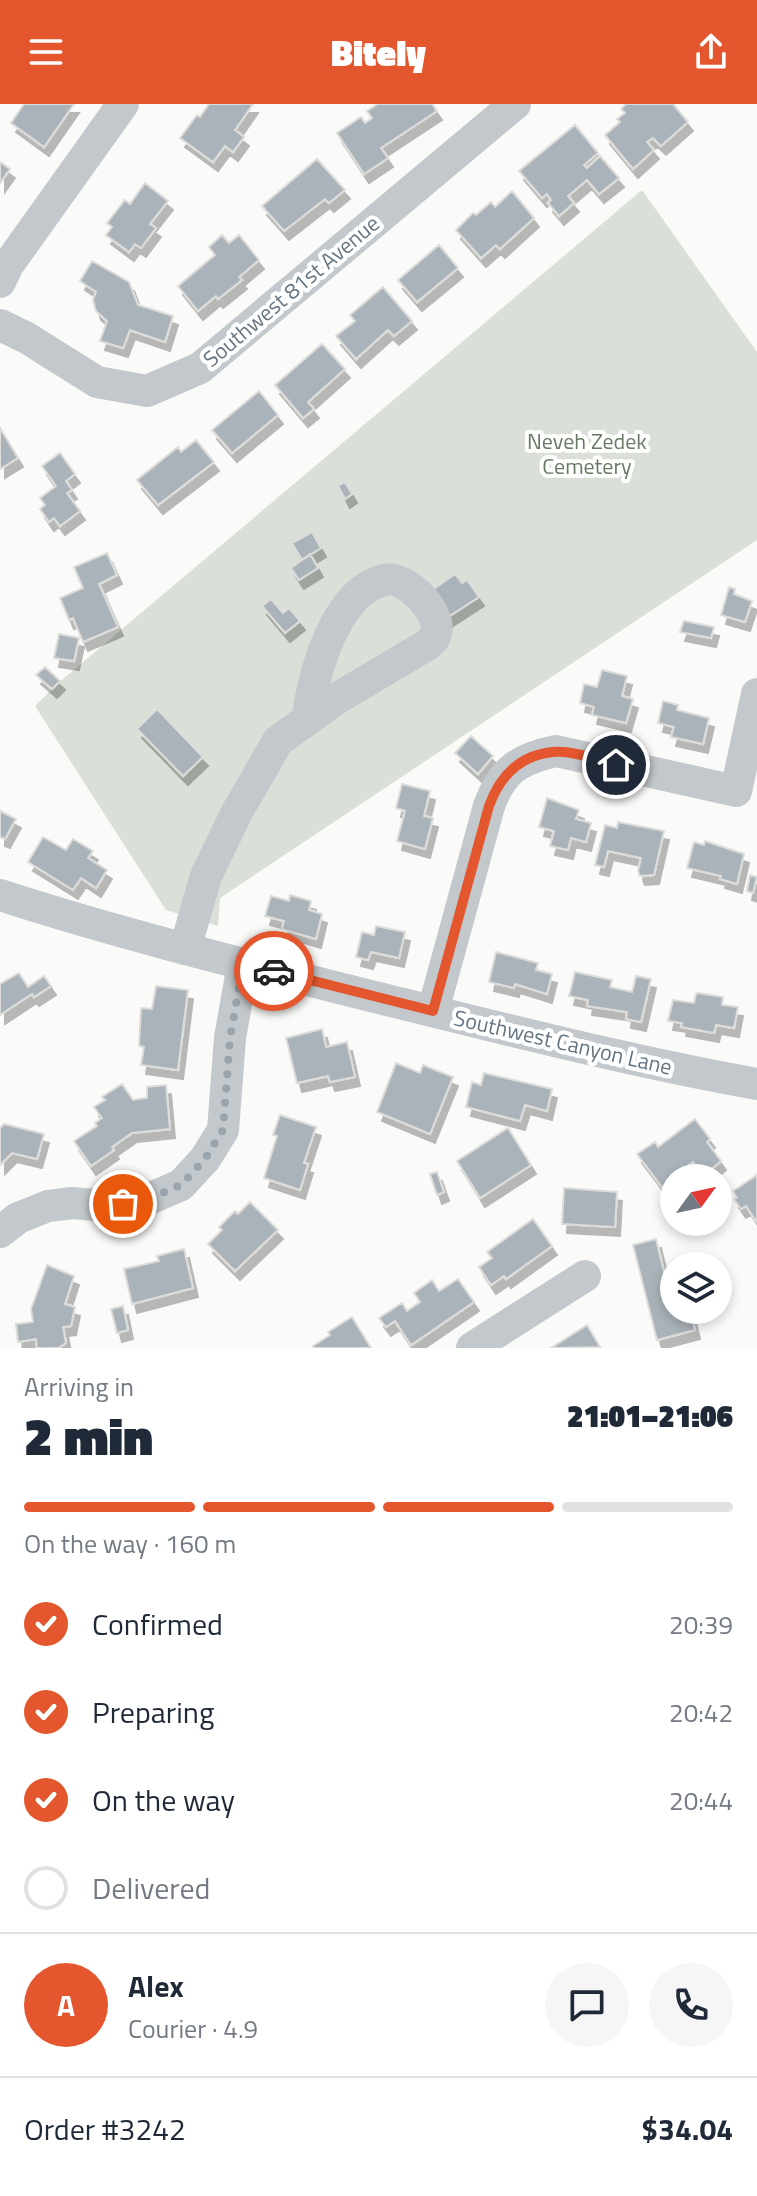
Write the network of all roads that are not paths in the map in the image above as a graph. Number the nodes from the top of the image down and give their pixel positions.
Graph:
1 (123, 104) edge
2 (515, 104) edge
3 (0, 282) edge
4 (0, 325) edge
5 (757, 694) edge
6 (308, 719) junction
7 (0, 895) edge
8 (185, 949) junction
9 (243, 964) junction
10 (433, 1011) junction
11 (757, 1084) edge
12 (0, 1232) edge
13 (585, 1276) dead end
14 (472, 1348) edge

1 - 3 street
2 - 4 street, Southwest 81st Avenue
5 - 10 street
6 - 6 street
6 - 8 street
7 - 8 street, Southwest Canyon Lane
8 - 9 street, Southwest Canyon Lane
9 - 10 street, Southwest Canyon Lane
9 - 12 street
10 - 11 street, Southwest Canyon Lane
13 - 14 street

